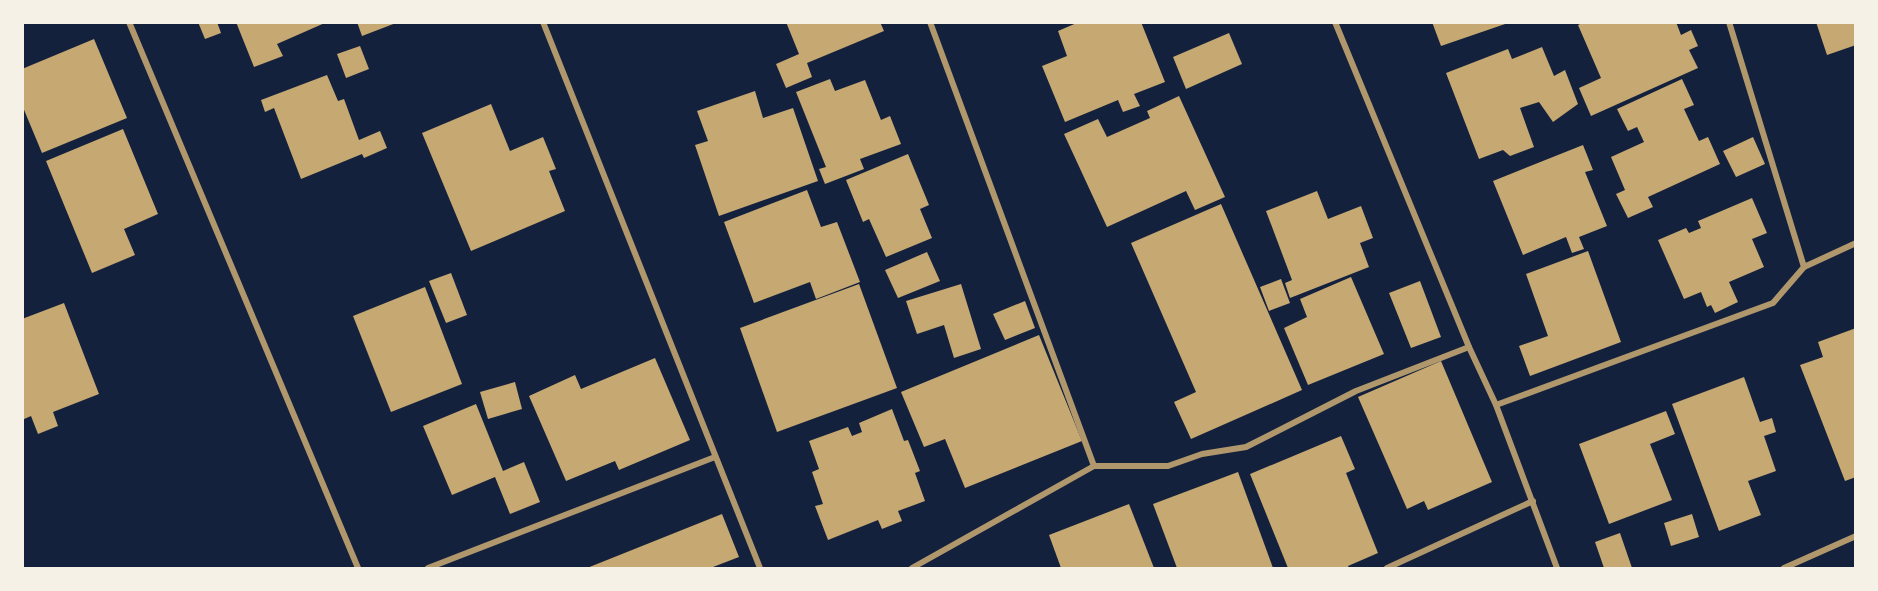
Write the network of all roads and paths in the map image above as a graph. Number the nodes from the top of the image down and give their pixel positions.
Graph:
1 (129, 22) edge
2 (543, 22) edge
3 (930, 22) edge
4 (1335, 22) edge
5 (1730, 22) edge
6 (1856, 243) edge
7 (1804, 267) junction
8 (1469, 347) junction
9 (1496, 405) junction
10 (715, 457) junction
11 (1094, 466) junction
12 (1533, 501) junction
13 (1856, 536) edge
14 (358, 568) edge
15 (428, 568) edge
16 (760, 568) edge
17 (912, 568) edge
18 (1387, 568) edge
19 (1557, 568) edge
20 (1784, 568) edge

1 - 14 street
2 - 10 street
3 - 11 street
4 - 8 street
5 - 7 street
6 - 7 street
7 - 9 street
8 - 9 street
8 - 11 street
9 - 12 street
10 - 15 street
10 - 16 street
11 - 17 street
12 - 18 street
12 - 19 street
13 - 20 street

